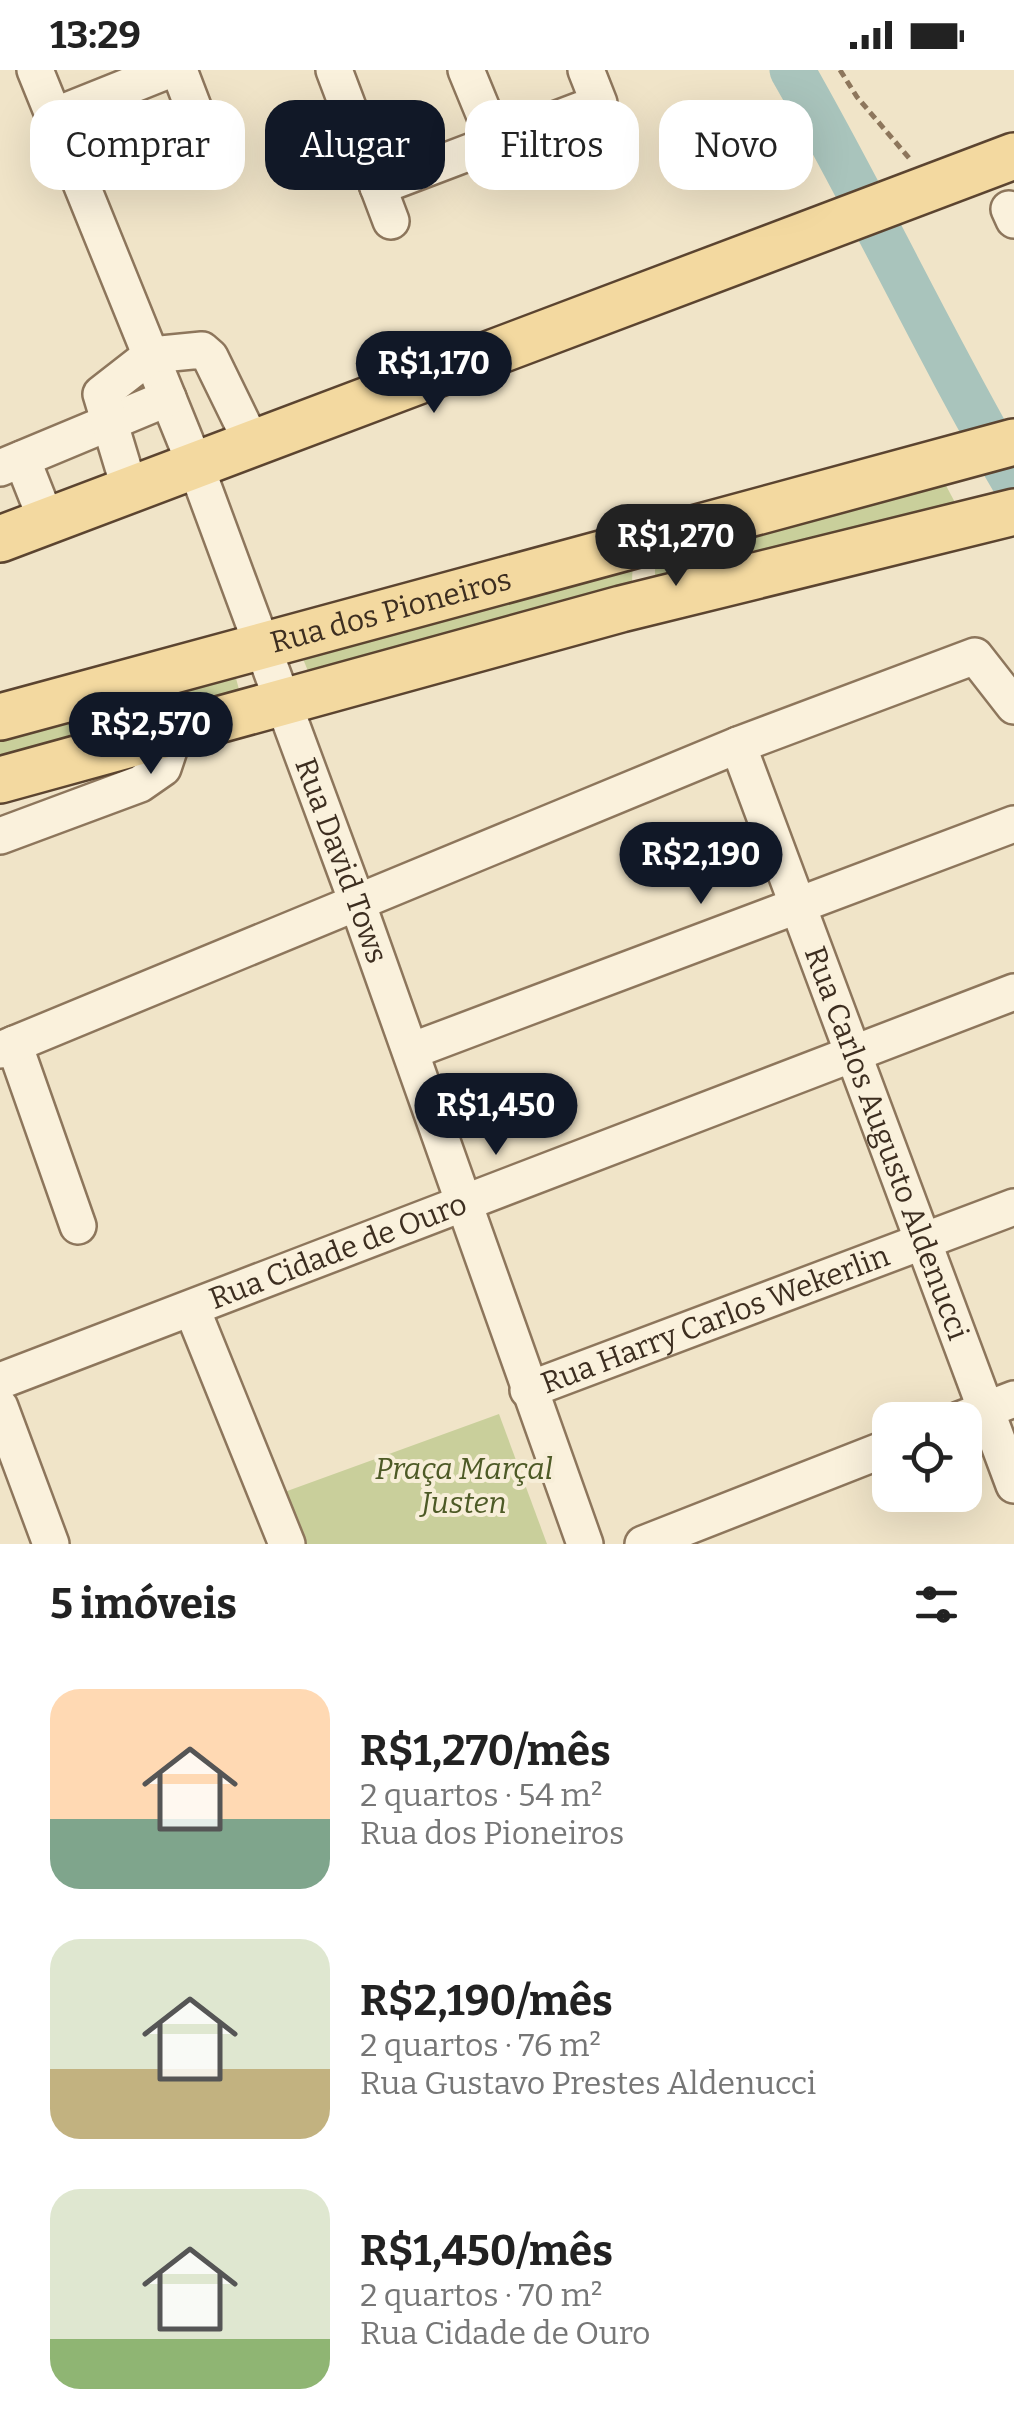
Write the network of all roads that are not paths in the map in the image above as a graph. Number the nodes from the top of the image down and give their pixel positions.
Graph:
1 (35, 70) edge
2 (170, 70) edge
3 (179, 70) edge
4 (334, 70) edge
5 (466, 70) edge
6 (586, 70) edge
7 (47, 100) edge
8 (94, 100) edge
9 (190, 100) edge
10 (345, 100) edge
11 (478, 100) edge
12 (597, 100) edge
13 (1014, 156) edge
14 (84, 190) edge
15 (379, 190) edge
16 (391, 221) dead end
17 (151, 355) junction
18 (168, 398) junction
19 (110, 424) junction
20 (1014, 442) edge
21 (253, 445) junction
22 (11, 463) edge
23 (196, 467) junction
24 (130, 490) junction
25 (1014, 512) edge
26 (47, 522) junction
27 (0, 539) edge
28 (640, 541) junction
29 (621, 610) junction
30 (262, 643) junction
31 (282, 702) junction
32 (1014, 706) edge
33 (0, 716) edge
34 (175, 732) junction
35 (738, 745) junction
36 (0, 780) edge
37 (1014, 824) edge
38 (0, 836) edge
39 (358, 902) junction
40 (797, 905) junction
41 (1014, 992) edge
42 (7, 1047) edge
43 (411, 1051) junction
44 (855, 1054) junction
45 (464, 1205) junction
46 (1014, 1207) edge
47 (78, 1226) dead end
48 (925, 1241) junction
49 (192, 1309) junction
50 (0, 1382) edge
51 (528, 1390) junction
52 (0, 1406) edge
53 (987, 1409) edge
54 (872, 1454) edge
55 (1014, 1485) edge
56 (50, 1544) edge
57 (287, 1544) edge
58 (584, 1544) edge
59 (643, 1544) edge

1 - 7 street, Rua David Tows
2 - 8 street
3 - 9 street
4 - 10 street
5 - 11 street
6 - 12 street
13 - 21 main road
14 - 17 street, Rua David Tows
15 - 16 street
17 - 18 street, Rua David Tows
17 - 19 street
17 - 21 street
18 - 19 street
18 - 23 street, Rua David Tows
19 - 22 street
19 - 24 street
20 - 28 main road, Rua dos Pioneiros
21 - 23 main road
22 - 26 street
23 - 24 main road
23 - 30 street, Rua David Tows
24 - 26 main road
25 - 29 main road, Rua dos Pioneiros
26 - 27 main road
28 - 29 main road
28 - 30 main road, Rua dos Pioneiros
29 - 31 main road, Rua dos Pioneiros
30 - 31 street, Rua David Tows
30 - 33 main road, Rua dos Pioneiros
31 - 34 main road, Rua dos Pioneiros
31 - 39 street, Rua David Tows
32 - 35 street
34 - 36 main road, Rua dos Pioneiros
34 - 38 street
35 - 39 street
35 - 40 street, Rua Carlos Augusto Aldenucci
37 - 40 street
39 - 42 street
39 - 43 street, Rua David Tows
40 - 43 street
40 - 44 street, Rua Carlos Augusto Aldenucci
41 - 44 street, Rua Cidade de Ouro
42 - 47 street
43 - 45 street, Rua David Tows
44 - 45 street, Rua Cidade de Ouro
44 - 48 street, Rua Carlos Augusto Aldenucci
45 - 49 street, Rua Cidade de Ouro
45 - 51 street, Rua David Tows
46 - 48 street, Rua Harry Carlos Wekerlin
48 - 51 street, Rua Harry Carlos Wekerlin
48 - 53 street, Rua Carlos Augusto Aldenucci
49 - 50 street, Rua Cidade de Ouro
49 - 57 street
51 - 58 street, Rua David Tows
52 - 56 street
53 - 55 street, Rua Carlos Augusto Aldenucci
54 - 59 street

